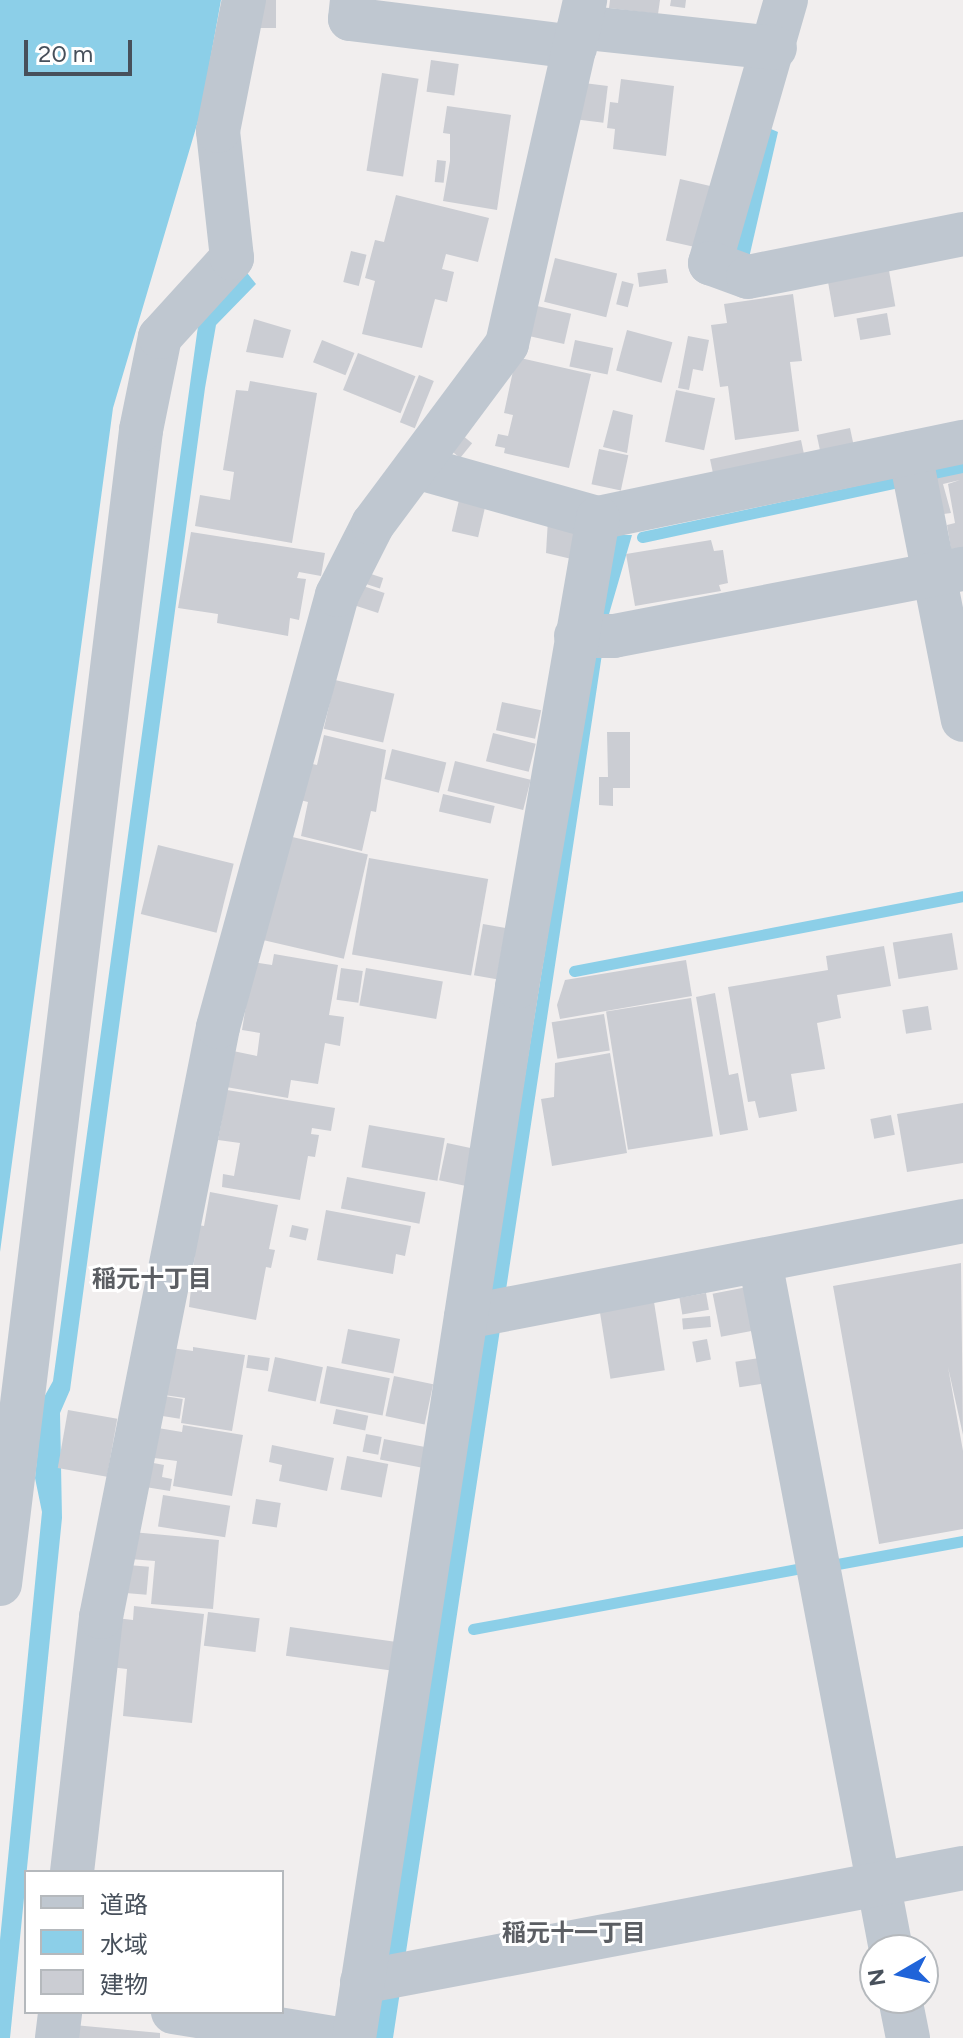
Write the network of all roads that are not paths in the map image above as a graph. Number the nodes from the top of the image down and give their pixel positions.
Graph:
1 (244, 0) edge
2 (352, 0) edge
3 (786, 0) edge
4 (580, 25) edge
5 (775, 48) junction
6 (963, 234) edge
7 (963, 442) edge
8 (416, 467) junction
9 (913, 469) junction
10 (598, 518) junction
11 (949, 571) edge
12 (592, 636) junction
13 (963, 720) edge
14 (963, 1221) edge
15 (760, 1261) junction
16 (483, 1313) junction
17 (0, 1584) edge
18 (963, 1868) edge
19 (72, 1870) edge
20 (878, 1884) junction
21 (888, 1934) edge
22 (378, 1979) junction
23 (60, 2014) edge
24 (185, 2014) edge
25 (903, 2014) edge
26 (57, 2038) edge
27 (333, 2038) edge
28 (354, 2038) edge
29 (908, 2038) edge

1 - 17 street
2 - 4 street
3 - 5 street
4 - 5 street
4 - 8 street
5 - 6 street
7 - 9 street
8 - 10 street
8 - 19 street
9 - 10 street
9 - 11 street
10 - 12 street
11 - 12 street
11 - 13 street
12 - 16 street
14 - 15 street
15 - 16 street
15 - 20 street
16 - 22 street
18 - 20 street
20 - 21 street
20 - 22 street
22 - 28 street
23 - 26 street
24 - 27 street
25 - 29 street

